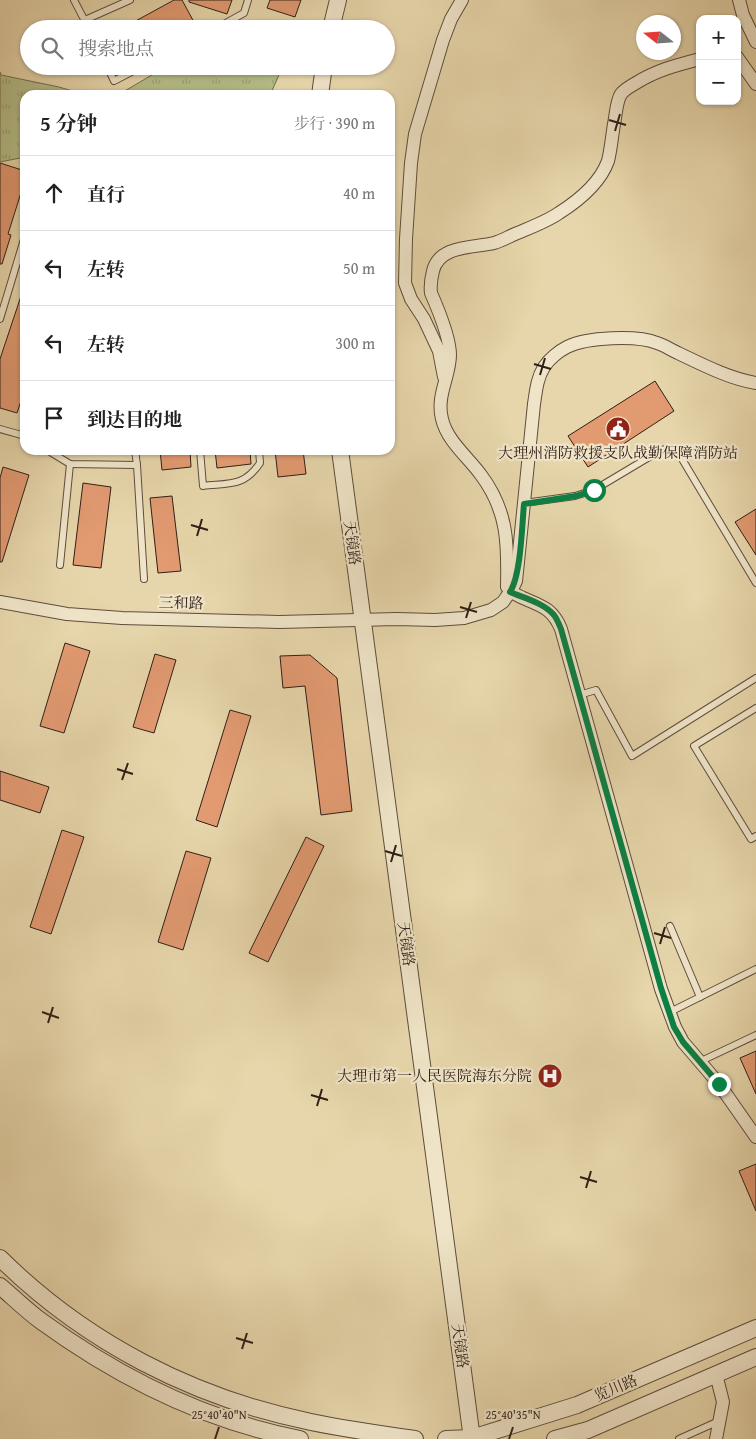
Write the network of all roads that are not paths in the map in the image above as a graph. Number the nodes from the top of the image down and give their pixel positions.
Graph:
1 (74, 0) edge
2 (130, 0) edge
3 (248, 0) edge
4 (338, 0) edge
5 (462, 0) edge
6 (739, 0) edge
7 (84, 20) joint
8 (231, 20) edge
9 (333, 20) edge
10 (756, 42) edge
11 (696, 60) edge
12 (739, 60) edge
13 (111, 75) edge
14 (126, 75) edge
15 (323, 75) edge
16 (756, 84) edge
17 (321, 90) edge
18 (20, 253) edge
19 (0, 319) edge
20 (445, 382) junction
21 (756, 383) edge
22 (0, 430) edge
23 (20, 433) edge
24 (55, 455) edge
25 (135, 455) edge
26 (200, 455) edge
27 (259, 455) edge
28 (341, 455) edge
29 (70, 464) junction
30 (136, 465) junction
31 (524, 504) junction
32 (60, 565) dead end
33 (144, 579) dead end
34 (756, 583) edge
35 (510, 592) junction
36 (0, 602) edge
37 (363, 620) junction
38 (756, 678) edge
39 (579, 695) junction
40 (756, 708) edge
41 (756, 836) edge
42 (670, 926) dead end
43 (756, 969) edge
44 (700, 997) junction
45 (670, 1012) junction
46 (756, 1035) edge
47 (699, 1062) junction
48 (756, 1138) edge
49 (0, 1258) edge
50 (0, 1286) edge
51 (756, 1328) edge
52 (756, 1357) edge
53 (716, 1374) junction
54 (719, 1421) junction
55 (472, 1438) edge
56 (300, 1439) edge
57 (415, 1439) edge
58 (446, 1439) edge
59 (555, 1439) edge
60 (679, 1439) edge
61 (716, 1439) edge

1 - 7 lane
2 - 7 lane
3 - 8 lane
4 - 9 street
5 - 20 street
6 - 10 street
11 - 20 street
12 - 16 street
13 - 14 lane
15 - 17 street
18 - 19 lane
20 - 35 street
21 - 31 street
22 - 23 lane
24 - 29 lane
25 - 30 lane
26 - 27 lane
28 - 37 street, 天镜路
29 - 30 lane
29 - 32 lane
30 - 33 lane
31 - 34 lane
31 - 35 street
35 - 37 street, 三和路
35 - 39 street
36 - 37 street, 三和路
37 - 55 street, 天镜路
38 - 39 lane
39 - 45 street
40 - 41 lane
42 - 44 lane
43 - 44 lane
44 - 45 lane
45 - 47 street
46 - 47 lane
47 - 48 street
49 - 57 street
50 - 56 street
51 - 55 street, 览川路
52 - 53 street, 览川路
53 - 54 street
53 - 59 street, 览川路
54 - 60 lane
54 - 61 street
55 - 58 street, 览川路

